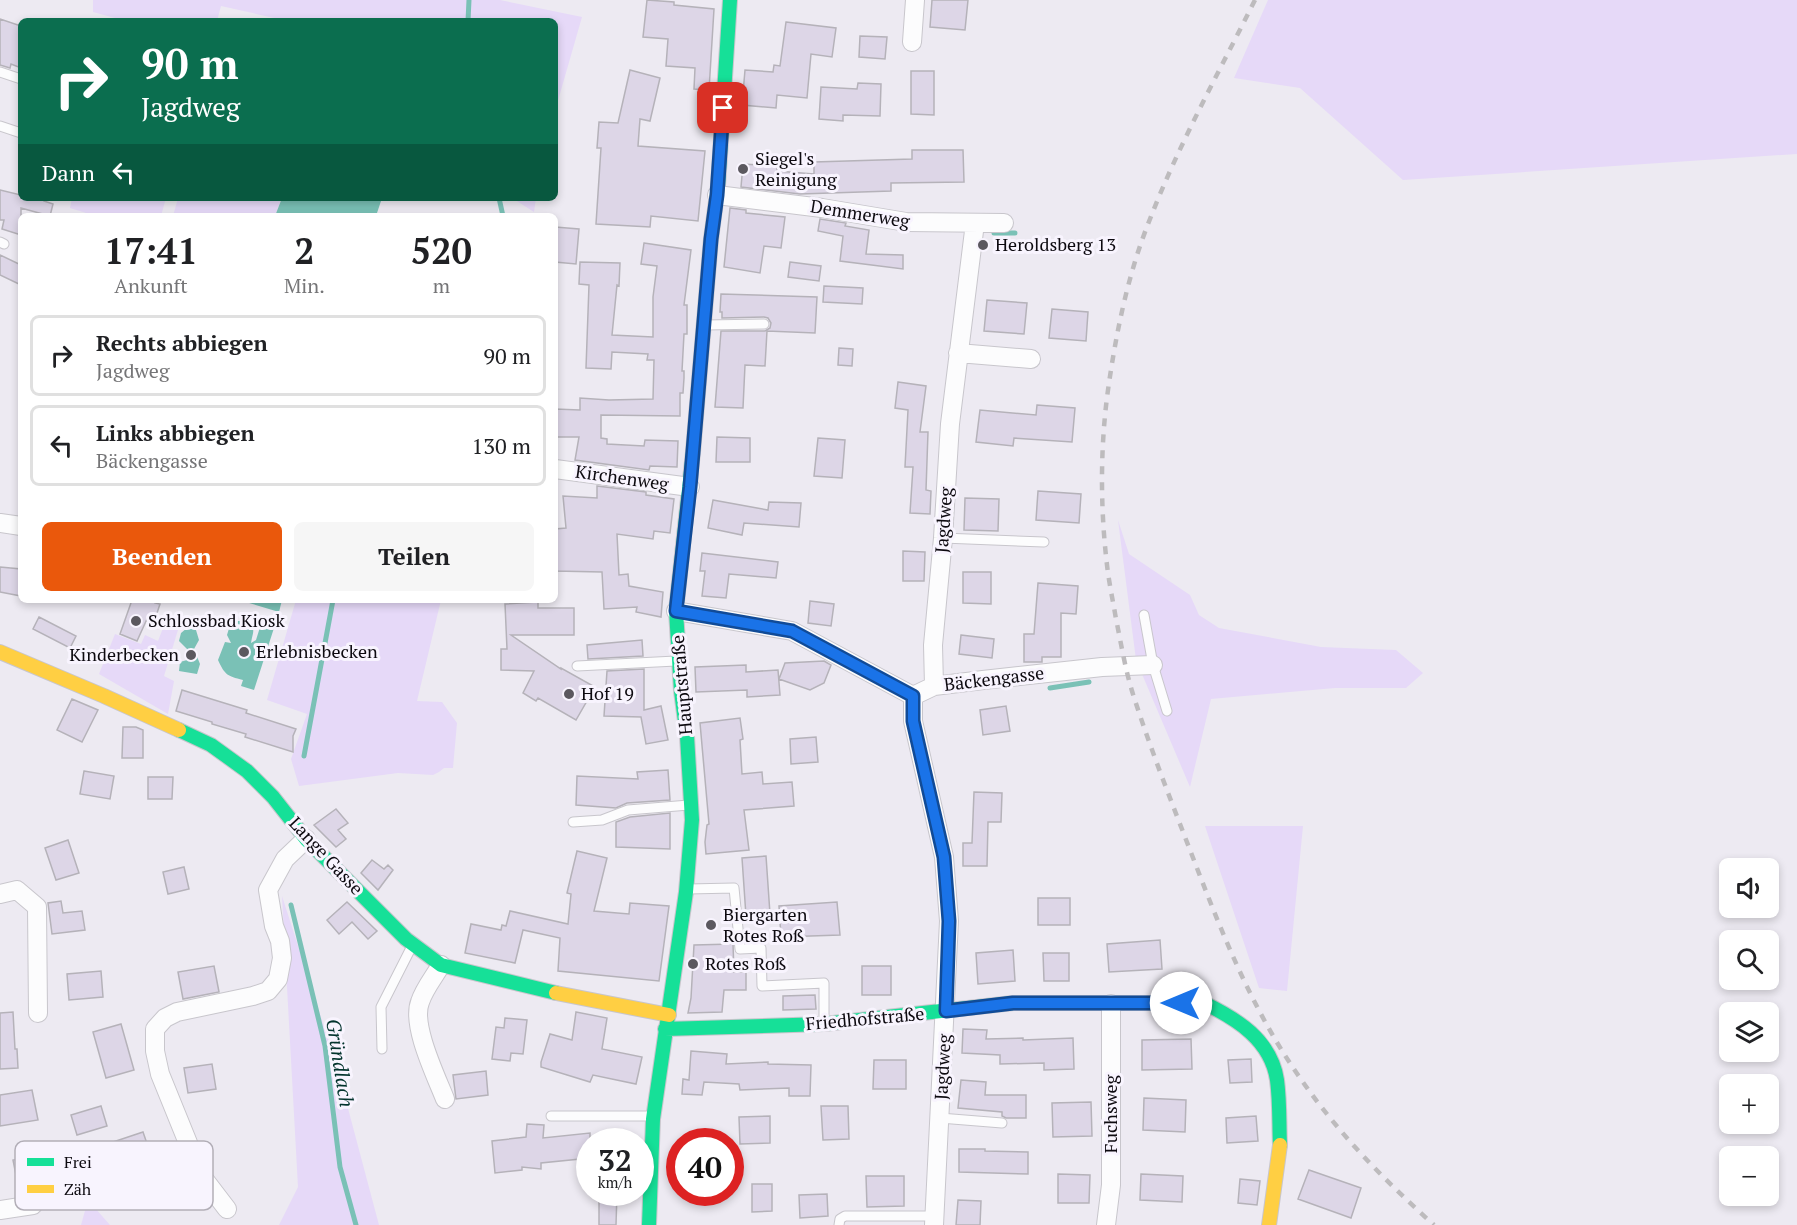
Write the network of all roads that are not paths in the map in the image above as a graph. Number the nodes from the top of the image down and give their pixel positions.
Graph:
1 (730, 0) edge
2 (915, 0) edge
3 (912, 42) dead end
4 (0, 72) edge
5 (18, 78) edge
6 (0, 126) edge
7 (18, 133) edge
8 (717, 195) junction
9 (975, 223) junction
10 (1004, 223) dead end
11 (764, 324) dead end
12 (704, 325) junction
13 (958, 353) junction
14 (1031, 359) dead end
15 (558, 469) edge
16 (690, 487) junction
17 (0, 523) edge
18 (18, 526) edge
19 (943, 538) junction
20 (1044, 542) dead end
21 (676, 611) junction
22 (1144, 615) dead end
23 (0, 652) edge
24 (679, 661) junction
25 (1153, 665) junction
26 (577, 666) dead end
27 (934, 686) junction
28 (913, 696) junction
29 (1167, 711) dead end
30 (692, 805) junction
31 (573, 822) dead end
32 (306, 838) junction
33 (686, 889) junction
34 (0, 894) edge
35 (413, 944) junction
36 (441, 965) junction
37 (1112, 1004) junction
38 (946, 1011) junction
39 (38, 1012) dead end
40 (669, 1015) junction
41 (824, 1024) junction
42 (665, 1029) junction
43 (382, 1049) dead end
44 (445, 1099) dead end
45 (551, 1116) dead end
46 (654, 1116) junction
47 (940, 1118) junction
48 (1002, 1123) dead end
49 (187, 1141) edge
50 (213, 1191) edge
51 (15, 1207) edge
52 (227, 1209) dead end
53 (0, 1210) edge
54 (934, 1220) edge
55 (649, 1225) edge
56 (839, 1225) edge
57 (1106, 1225) edge
58 (1269, 1225) edge

1 - 8 street, Hauptstraße
2 - 3 street
4 - 5 lane
6 - 7 lane
8 - 9 street, Demmerweg
8 - 12 street, Hauptstraße
9 - 10 street, Demmerweg
9 - 13 street, Jagdweg
11 - 12 lane
12 - 16 street, Hauptstraße
13 - 14 street
13 - 19 street, Jagdweg
15 - 16 street, Kirchenweg
16 - 21 street, Hauptstraße
17 - 18 street
19 - 20 lane
19 - 27 street, Jagdweg
21 - 24 street, Hauptstraße
21 - 28 street
22 - 25 lane
23 - 32 street, Lange Gasse
24 - 26 lane
24 - 30 street, Hauptstraße
25 - 27 street, Bäckengasse
25 - 29 lane
27 - 28 street, Bäckengasse
28 - 38 street, Jagdweg
30 - 31 lane
30 - 33 street, Hauptstraße
32 - 35 street, Lange Gasse
32 - 49 street
33 - 40 street, Hauptstraße
33 - 41 lane
34 - 39 street
35 - 36 street, Lange Gasse
35 - 43 lane
36 - 40 street, Lange Gasse
36 - 44 street
37 - 38 street, Friedhofstraße
37 - 57 street, Fuchsweg
37 - 58 street, Friedhofstraße
38 - 41 street, Friedhofstraße
38 - 47 street, Jagdweg
40 - 42 street, Hauptstraße
41 - 42 street, Friedhofstraße
42 - 46 street, Hauptstraße
45 - 46 lane
46 - 55 street, Hauptstraße
47 - 48 lane
47 - 54 street, Jagdweg
50 - 52 street
51 - 53 street
54 - 56 lane

